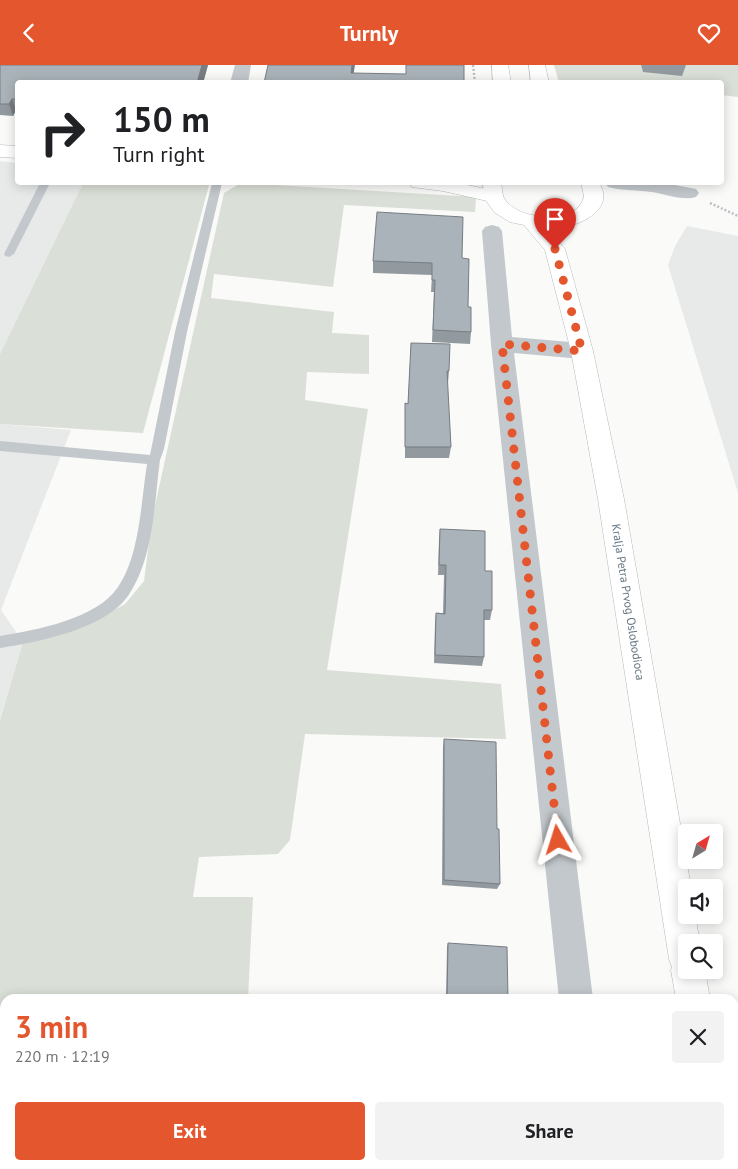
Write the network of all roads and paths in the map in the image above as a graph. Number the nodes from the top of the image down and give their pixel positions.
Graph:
1 (243, 65) edge
2 (473, 65) edge
3 (500, 65) edge
4 (537, 65) edge
5 (240, 80) edge
6 (475, 80) edge
7 (502, 80) edge
8 (540, 80) edge
9 (0, 151) edge
10 (15, 152) edge
11 (44, 185) edge
12 (218, 185) edge
13 (443, 185) edge
14 (617, 185) edge
15 (638, 185) edge
16 (492, 189) edge
17 (592, 189) edge
18 (689, 193) joint
19 (738, 216) edge
20 (532, 221) junction
21 (567, 221) junction
22 (492, 231) dead end
23 (555, 249) junction
24 (9, 254) dead end
25 (502, 344) junction
26 (582, 351) junction
27 (0, 446) edge
28 (154, 460) junction
29 (0, 642) edge
30 (682, 934) edge
31 (690, 979) edge
32 (575, 994) edge
33 (692, 994) edge

1 - 5 street
2 - 6 path
3 - 7 main road
4 - 8 main road
9 - 10 main road
11 - 24 lane
12 - 28 lane
13 - 16 main road
14 - 17 street
15 - 18 street
16 - 20 main road
17 - 21 main road
18 - 19 path
20 - 21 main road
20 - 23 main road, Kralja Petra Prvog Oslobodioca
21 - 23 main road
22 - 25 street
23 - 26 main road, Kralja Petra Prvog Oslobodioca
25 - 26 street
25 - 32 street
26 - 30 main road, Kralja Petra Prvog Oslobodioca
27 - 28 lane
28 - 29 lane
31 - 33 main road

